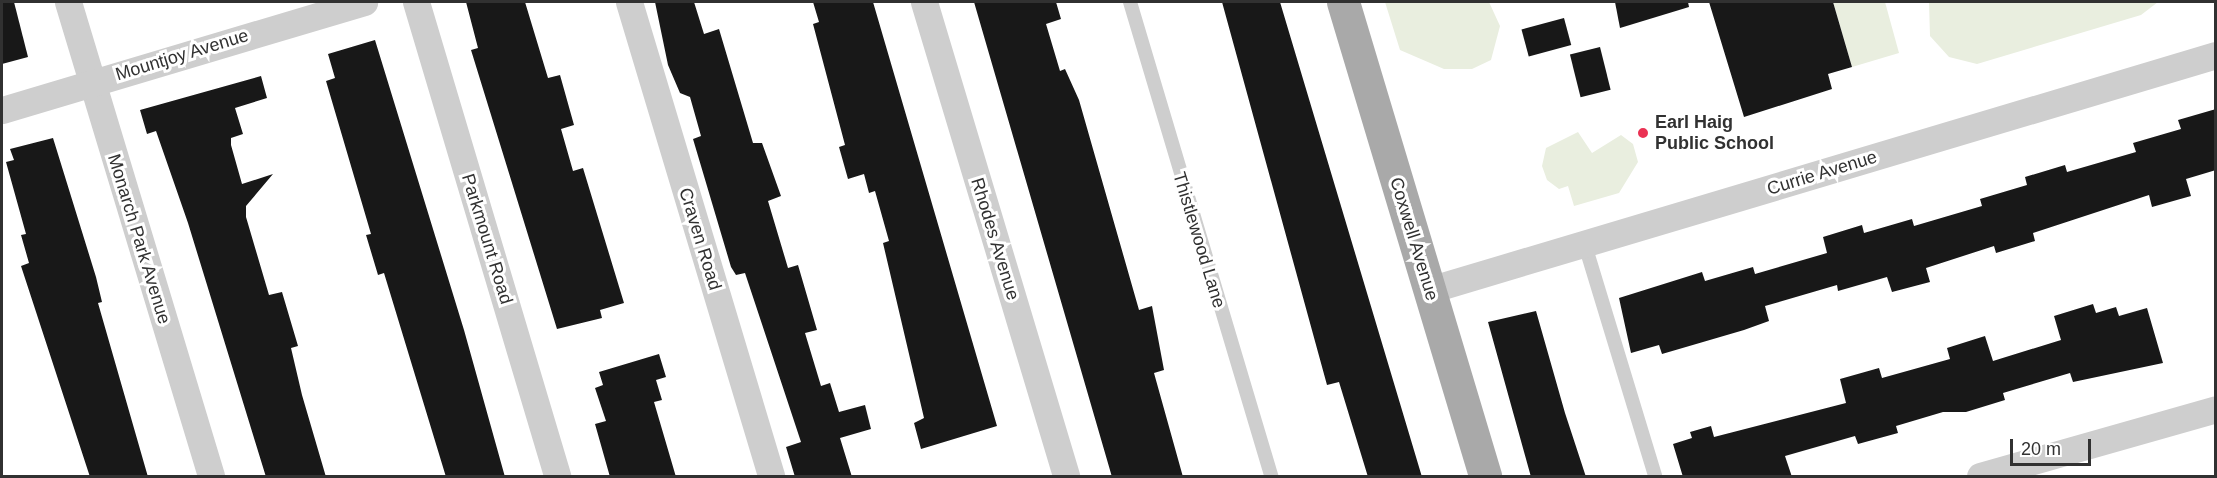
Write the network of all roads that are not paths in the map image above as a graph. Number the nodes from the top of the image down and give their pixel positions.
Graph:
1 (68, 2) edge
2 (364, 2) edge
3 (416, 2) edge
4 (629, 2) edge
5 (924, 2) edge
6 (1130, 2) edge
7 (1343, 2) edge
8 (2216, 55) edge
9 (92, 83) junction
10 (2, 110) edge
11 (1585, 245) junction
12 (1429, 290) junction
13 (2216, 409) edge
14 (211, 477) edge
15 (557, 477) edge
16 (771, 477) edge
17 (1066, 477) edge
18 (1271, 477) edge
19 (1485, 477) edge
20 (1655, 477) edge
21 (1980, 477) edge

1 - 9 street, Monarch Park Avenue
2 - 9 street, Mountjoy Avenue
3 - 15 street, Parkmount Road
4 - 16 street, Craven Road
5 - 17 street, Rhodes Avenue
6 - 18 lane, Thistlewood Lane
7 - 12 main road, Coxwell Avenue
8 - 11 street, Currie Avenue
9 - 10 street, Mountjoy Avenue
9 - 14 street, Monarch Park Avenue
11 - 12 street, Currie Avenue
11 - 20 lane
12 - 19 main road, Coxwell Avenue
13 - 21 street

